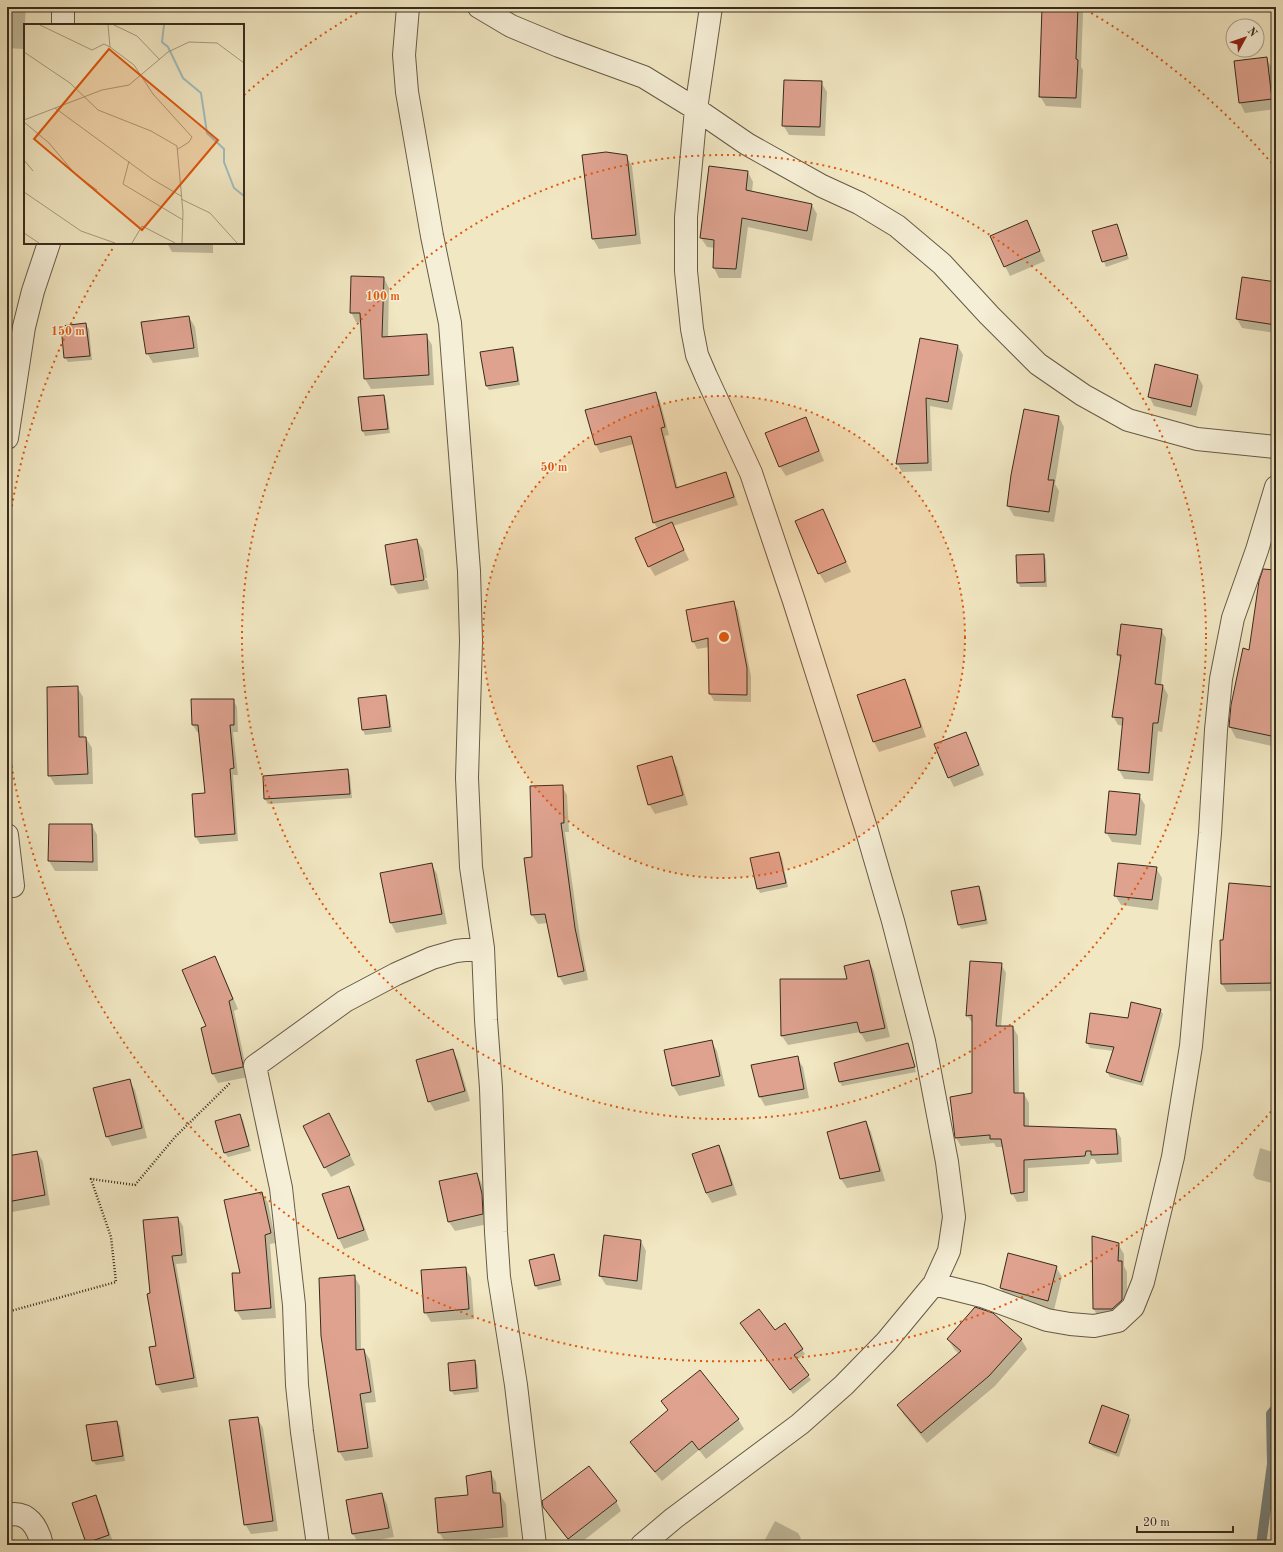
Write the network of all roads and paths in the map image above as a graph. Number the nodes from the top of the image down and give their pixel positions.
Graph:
1 (63, 7) edge
2 (408, 7) edge
3 (479, 7) edge
4 (711, 7) edge
5 (63, 24) edge
6 (696, 109) junction
7 (49, 244) edge
8 (7, 438) edge
9 (1276, 447) edge
10 (1276, 487) edge
11 (7, 835) edge
12 (13, 886) dead end
13 (483, 948) junction
14 (255, 1066) junction
15 (934, 1284) junction
16 (7, 1312) edge
17 (7, 1515) edge
18 (42, 1545) edge
19 (318, 1545) edge
20 (535, 1545) edge
21 (642, 1545) edge

1 - 5 street
2 - 13 street
3 - 6 street
4 - 6 street
6 - 9 street
6 - 15 street
7 - 8 street
10 - 15 street
11 - 12 street
13 - 14 street
13 - 20 street
14 - 16 path
14 - 19 street
15 - 21 street
17 - 18 street

